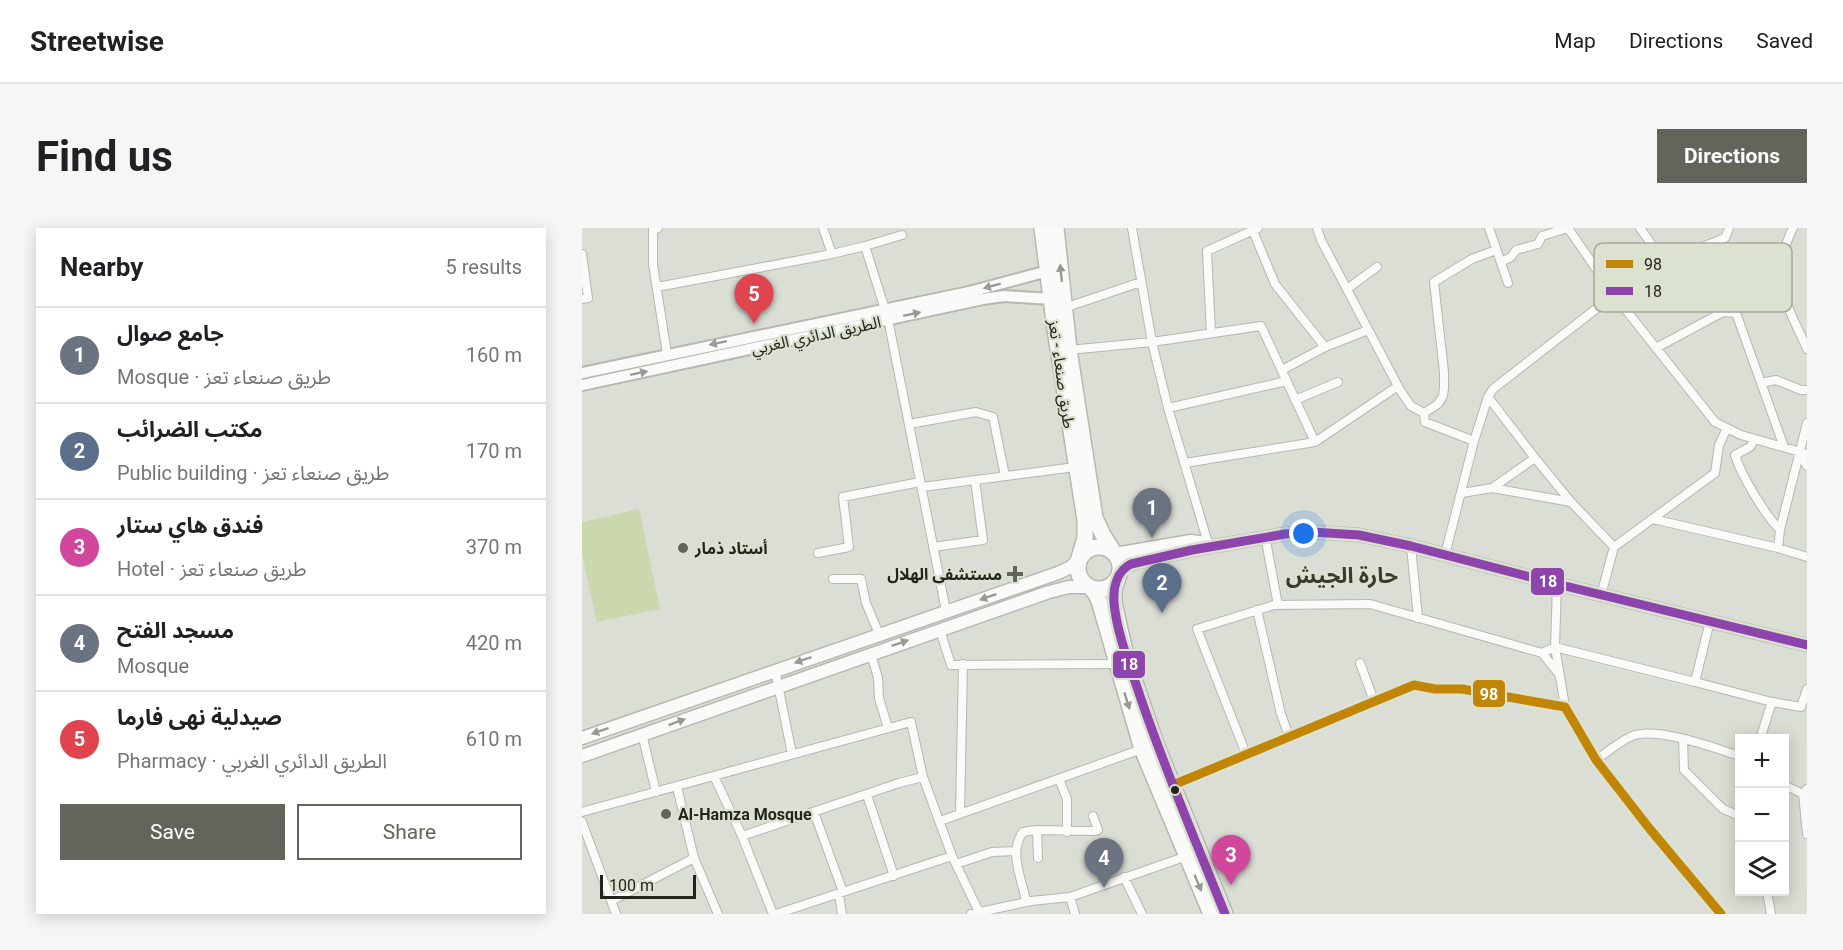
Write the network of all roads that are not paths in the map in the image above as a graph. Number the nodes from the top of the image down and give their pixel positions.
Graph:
1 (823, 228) edge
2 (1042, 228) edge
3 (1056, 228) edge
4 (1132, 228) edge
5 (1232, 228) edge
6 (1317, 228) edge
7 (1489, 228) edge
8 (1568, 228) edge
9 (1640, 228) edge
10 (1729, 228) edge
11 (1793, 228) edge
12 (652, 229) edge
13 (1256, 229) edge
14 (902, 234) dead end
15 (1235, 239) junction
16 (1651, 243) edge
17 (1712, 243) edge
18 (1787, 243) edge
19 (865, 246) junction
20 (1496, 250) junction
21 (582, 254) edge
22 (832, 254) junction
23 (1501, 262) junction
24 (1594, 266) edge
25 (1377, 267) dead end
26 (1048, 271) junction
27 (1141, 282) junction
28 (1508, 282) dead end
29 (657, 287) junction
30 (1347, 289) junction
31 (582, 299) edge
32 (1058, 304) junction
33 (1594, 311) edge
34 (1627, 312) edge
35 (1791, 312) edge
36 (1736, 313) joint
37 (887, 314) junction
38 (1060, 329) junction
39 (1368, 330) junction
40 (1211, 333) junction
41 (1152, 342) junction
42 (1325, 347) junction
43 (1656, 348) junction
44 (1807, 349) edge
45 (1069, 351) junction
46 (668, 354) junction
47 (1282, 370) junction
48 (582, 373) edge
49 (1287, 381) junction
50 (1338, 382) dead end
51 (1761, 383) junction
52 (582, 386) edge
53 (1398, 386) junction
54 (1807, 390) edge
55 (1488, 397) junction
56 (1295, 400) junction
57 (1168, 408) junction
58 (1424, 413) junction
59 (1807, 423) edge
60 (909, 424) junction
61 (1727, 428) junction
62 (1755, 439) junction
63 (1474, 441) junction
64 (1315, 442) junction
65 (1784, 447) junction
66 (1798, 452) junction
67 (1807, 454) edge
68 (1535, 458) junction
69 (1185, 463) junction
70 (1807, 466) edge
71 (1075, 467) junction
72 (1005, 476) junction
73 (975, 480) junction
74 (921, 484) junction
75 (1492, 488) junction
76 (1462, 493) junction
77 (1571, 502) junction
78 (1090, 519) junction
79 (1653, 519) junction
80 (1780, 530) junction
81 (1265, 536) junction
82 (1208, 543) junction
83 (1224, 544) junction
84 (1411, 546) junction
85 (1614, 547) junction
86 (933, 548) junction
87 (1778, 548) junction
88 (818, 553) dead end
89 (1115, 554) junction
90 (1445, 555) junction
91 (1807, 557) edge
92 (1080, 558) junction
93 (1119, 574) junction
94 (833, 579) dead end
95 (1557, 584) junction
96 (1090, 587) junction
97 (1601, 595) junction
98 (1278, 605) junction
99 (1257, 610) junction
100 (946, 611) junction
101 (1418, 618) junction
102 (1710, 621) junction
103 (940, 630) junction
104 (879, 634) junction
105 (1807, 645) edge
106 (1556, 647) junction
107 (1542, 653) junction
108 (871, 654) junction
109 (963, 663) junction
110 (1360, 663) dead end
111 (1116, 664) junction
112 (775, 670) junction
113 (1559, 674) junction
114 (1695, 682) junction
115 (778, 686) junction
116 (1807, 689) edge
117 (1374, 702) junction
118 (1772, 702) junction
119 (1565, 707) junction
120 (1804, 708) edge
121 (888, 728) junction
122 (642, 734) junction
123 (1761, 734) edge
124 (1289, 736) junction
125 (582, 738) edge
126 (1683, 739) junction
127 (1142, 749) junction
128 (792, 754) junction
129 (1246, 754) junction
130 (1735, 755) edge
131 (582, 756) edge
132 (1596, 760) junction
133 (714, 776) junction
134 (923, 777) junction
135 (1059, 778) junction
136 (1173, 785) junction
137 (1789, 786) edge
138 (677, 787) junction
139 (1805, 791) edge
140 (656, 792) junction
141 (867, 795) junction
142 (582, 812) edge
143 (814, 812) junction
144 (960, 814) junction
145 (1735, 814) edge
146 (1093, 816) dead end
147 (940, 821) junction
148 (582, 822) edge
149 (1037, 830) junction
150 (1067, 832) junction
151 (1807, 834) edge
152 (742, 836) junction
153 (1016, 850) junction
154 (1187, 856) junction
155 (694, 858) junction
156 (1038, 858) dead end
157 (954, 860) junction
158 (894, 876) junction
159 (1125, 877) junction
160 (841, 893) junction
161 (1768, 896) edge
162 (1070, 897) junction
163 (611, 902) junction
164 (1026, 902) junction
165 (977, 913) edge
166 (616, 914) edge
167 (718, 914) edge
168 (775, 914) edge
169 (842, 914) edge
170 (1075, 914) edge
171 (1142, 914) edge
172 (1211, 914) edge
173 (1225, 914) edge
174 (1721, 914) edge
175 (1771, 914) edge

1 - 22 street
2 - 26 highway, طريق صنعاء - تعز
32 -> 3 highway, طريق صنعاء - تعز
4 - 27 street
5 - 15 street
6 - 30 street
7 - 20 street
8 - 23 street
8 - 24 street
9 - 16 street
10 - 17 street
11 - 18 street
12 - 29 street
13 - 15 street
13 - 42 street
14 - 19 street
15 - 40 street
19 - 22 street
19 - 37 street
20 - 23 street
20 - 58 street
21 - 31 street
22 - 29 street
23 - 28 street
25 - 30 street
26 - 32 highway, طريق صنعاء - تعز
26 -> 37 main road, الطريق الدائري الغربي
27 - 32 street
27 - 41 street
29 - 46 street
30 - 39 street
37 -> 32 main road, الطريق الدائري الغربي
32 - 38 highway, طريق صنعاء - تعز
33 - 55 street
34 - 43 street
35 - 44 street
36 - 43 street
36 - 51 street
37 -> 46 main road, الطريق الدائري الغربي
52 -> 37 main road, الطريق الدائري الغربي
37 - 60 street
38 - 45 highway, طريق صنعاء - تعز
38 - 71 highway, طريق صنعاء - تعز
39 - 42 street
39 - 53 street
40 - 41 street
40 - 47 street
41 - 45 street
41 - 57 street
42 - 47 street
43 - 61 street
45 - 78 highway, طريق صنعاء - تعز
46 - 48 main road, الطريق الدائري الغربي
47 - 49 street
49 - 56 street
49 - 57 street
50 - 56 street
51 - 54 street
51 - 65 street
53 - 58 street
53 - 64 street
55 - 63 street
55 - 68 street
56 - 64 street
57 - 69 street
58 - 63 street
59 - 66 street
60 - 72 street
60 - 74 street
61 - 62 street
61 - 79 street
62 - 65 street
62 - 80 street
63 - 76 street
64 - 69 street
65 - 66 street
66 - 67 street
66 - 70 street
66 - 80 street
68 - 75 street
68 - 77 street
69 - 82 street
71 - 72 street
71 - 78 highway, طريق صنعاء - تعز
72 - 73 street
73 - 74 street
73 - 86 street
74 - 86 street
74 - 88 street
75 - 76 street
75 - 77 street
76 - 90 street
77 - 85 street
78 - 89 highway
78 - 92 highway
79 - 85 street
79 - 87 street
80 - 87 street
81 - 83 main road
81 - 84 main road
81 - 98 street
82 - 83 main road
82 - 89 main road
83 - 93 main road
84 - 90 main road
84 - 101 street
85 - 97 street
86 - 100 street
87 - 91 street
89 - 92 highway
89 - 93 highway
90 - 95 main road
92 - 96 highway
92 -> 100 main road
93 - 96 highway
93 - 136 highway
94 - 104 street
95 - 97 main road
95 - 106 street
96 - 103 main road
96 - 111 highway
97 - 102 main road
98 - 99 street
98 - 101 street
99 - 124 street
99 - 129 street
100 - 104 main road
101 - 107 street
102 - 105 main road
102 - 114 street
108 -> 103 main road
103 - 109 street
104 -> 112 main road
106 - 107 street
106 - 113 street
106 - 114 street
107 - 113 street
108 - 115 main road
108 - 121 street
109 - 111 street
109 - 144 street
110 - 117 street
111 -> 127 highway
112 - 115 street
112 -> 125 main road
113 - 119 street
114 - 118 street
122 -> 115 main road
115 - 128 street
116 - 120 street
117 - 119 street
117 - 124 street
118 - 120 street
118 - 123 street
119 - 132 street
121 - 128 street
121 - 134 street
122 - 131 main road
122 - 140 street
124 - 129 street
126 - 130 street
126 - 132 street
126 - 145 street
127 - 135 street
127 - 154 highway
128 - 133 street
129 - 136 street
132 - 174 street
133 - 138 street
133 - 152 street
134 - 141 street
134 - 147 street
135 - 144 street
135 - 150 street
136 - 173 highway
137 - 139 street
138 - 140 street
138 - 155 street
139 - 151 street
140 - 142 street
141 - 143 street
141 - 158 street
143 - 152 street
143 - 160 street
144 - 147 street
146 - 150 street
147 - 157 street
148 - 163 street
149 - 150 street
149 - 153 street
149 - 156 street
152 - 168 street
153 - 157 street
153 - 164 street
154 - 159 street
154 -> 172 highway
155 - 163 street
155 - 167 street
157 - 158 street
157 - 165 street
158 - 160 street
159 - 162 street
159 - 171 street
160 - 168 street
160 - 169 street
161 - 175 street
162 - 164 street
162 - 170 street
163 - 166 street
164 - 165 street

